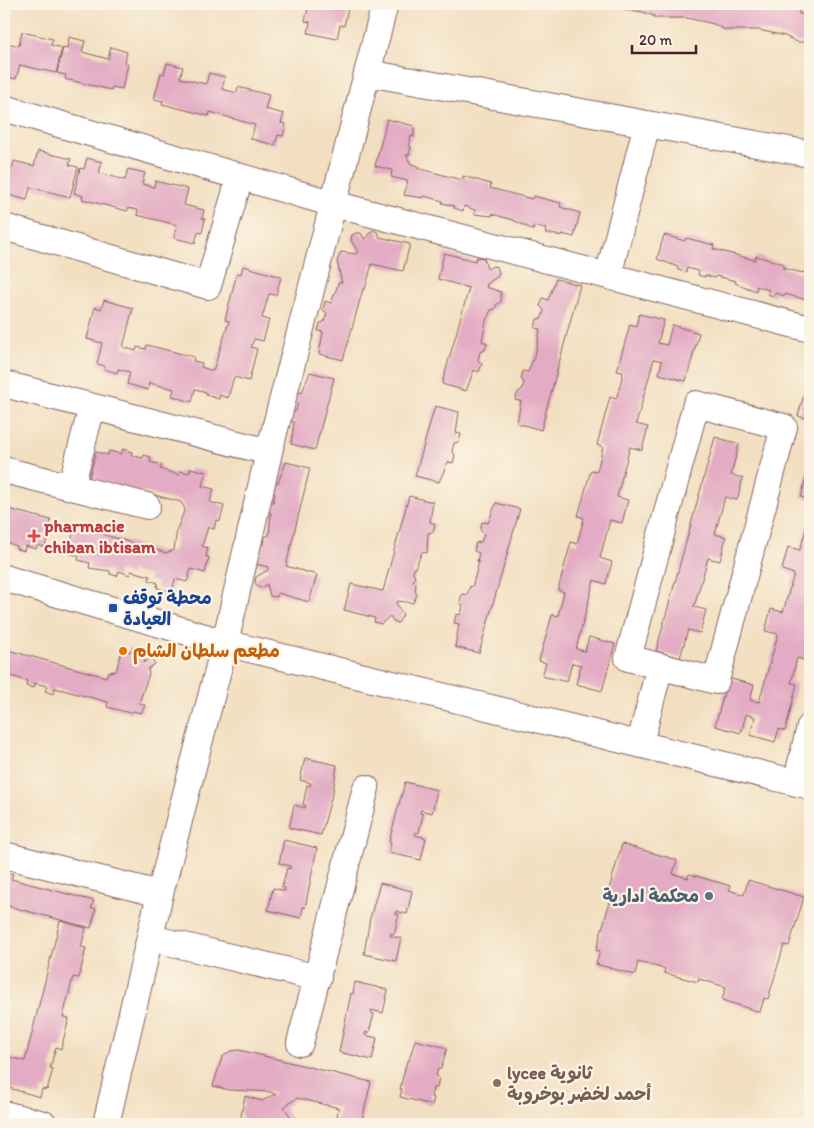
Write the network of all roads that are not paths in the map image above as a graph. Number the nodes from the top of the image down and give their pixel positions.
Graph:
1 (384, 4) edge
2 (368, 73) junction
3 (4, 108) edge
4 (647, 124) junction
5 (810, 154) edge
6 (240, 176) junction
7 (334, 204) junction
8 (4, 227) edge
9 (608, 276) junction
10 (810, 328) edge
11 (4, 384) edge
12 (92, 406) junction
13 (269, 452) junction
14 (4, 470) edge
15 (71, 487) junction
16 (147, 506) dead end
17 (4, 578) edge
18 (224, 643) junction
19 (660, 666) junction
20 (810, 727) edge
21 (640, 743) junction
22 (803, 785) edge
23 (366, 788) dead end
24 (4, 855) edge
25 (160, 894) junction
26 (151, 938) junction
27 (318, 978) junction
28 (300, 1044) dead end
29 (4, 1114) edge
30 (44, 1124) edge
31 (106, 1124) edge

1 - 2 street
2 - 4 street
2 - 7 street
3 - 6 street
4 - 5 street
4 - 9 street
6 - 7 street
6 - 8 street
7 - 9 street
7 - 13 street
9 - 10 street
11 - 12 street
12 - 13 street
12 - 15 street
13 - 18 street
14 - 15 street
15 - 16 street
17 - 18 street
18 - 21 street
18 - 25 street
19 - 19 street
19 - 21 street
20 - 22 street
21 - 22 street
23 - 27 street
24 - 25 street
25 - 26 street
26 - 27 street
26 - 31 street
27 - 28 street
29 - 30 street

